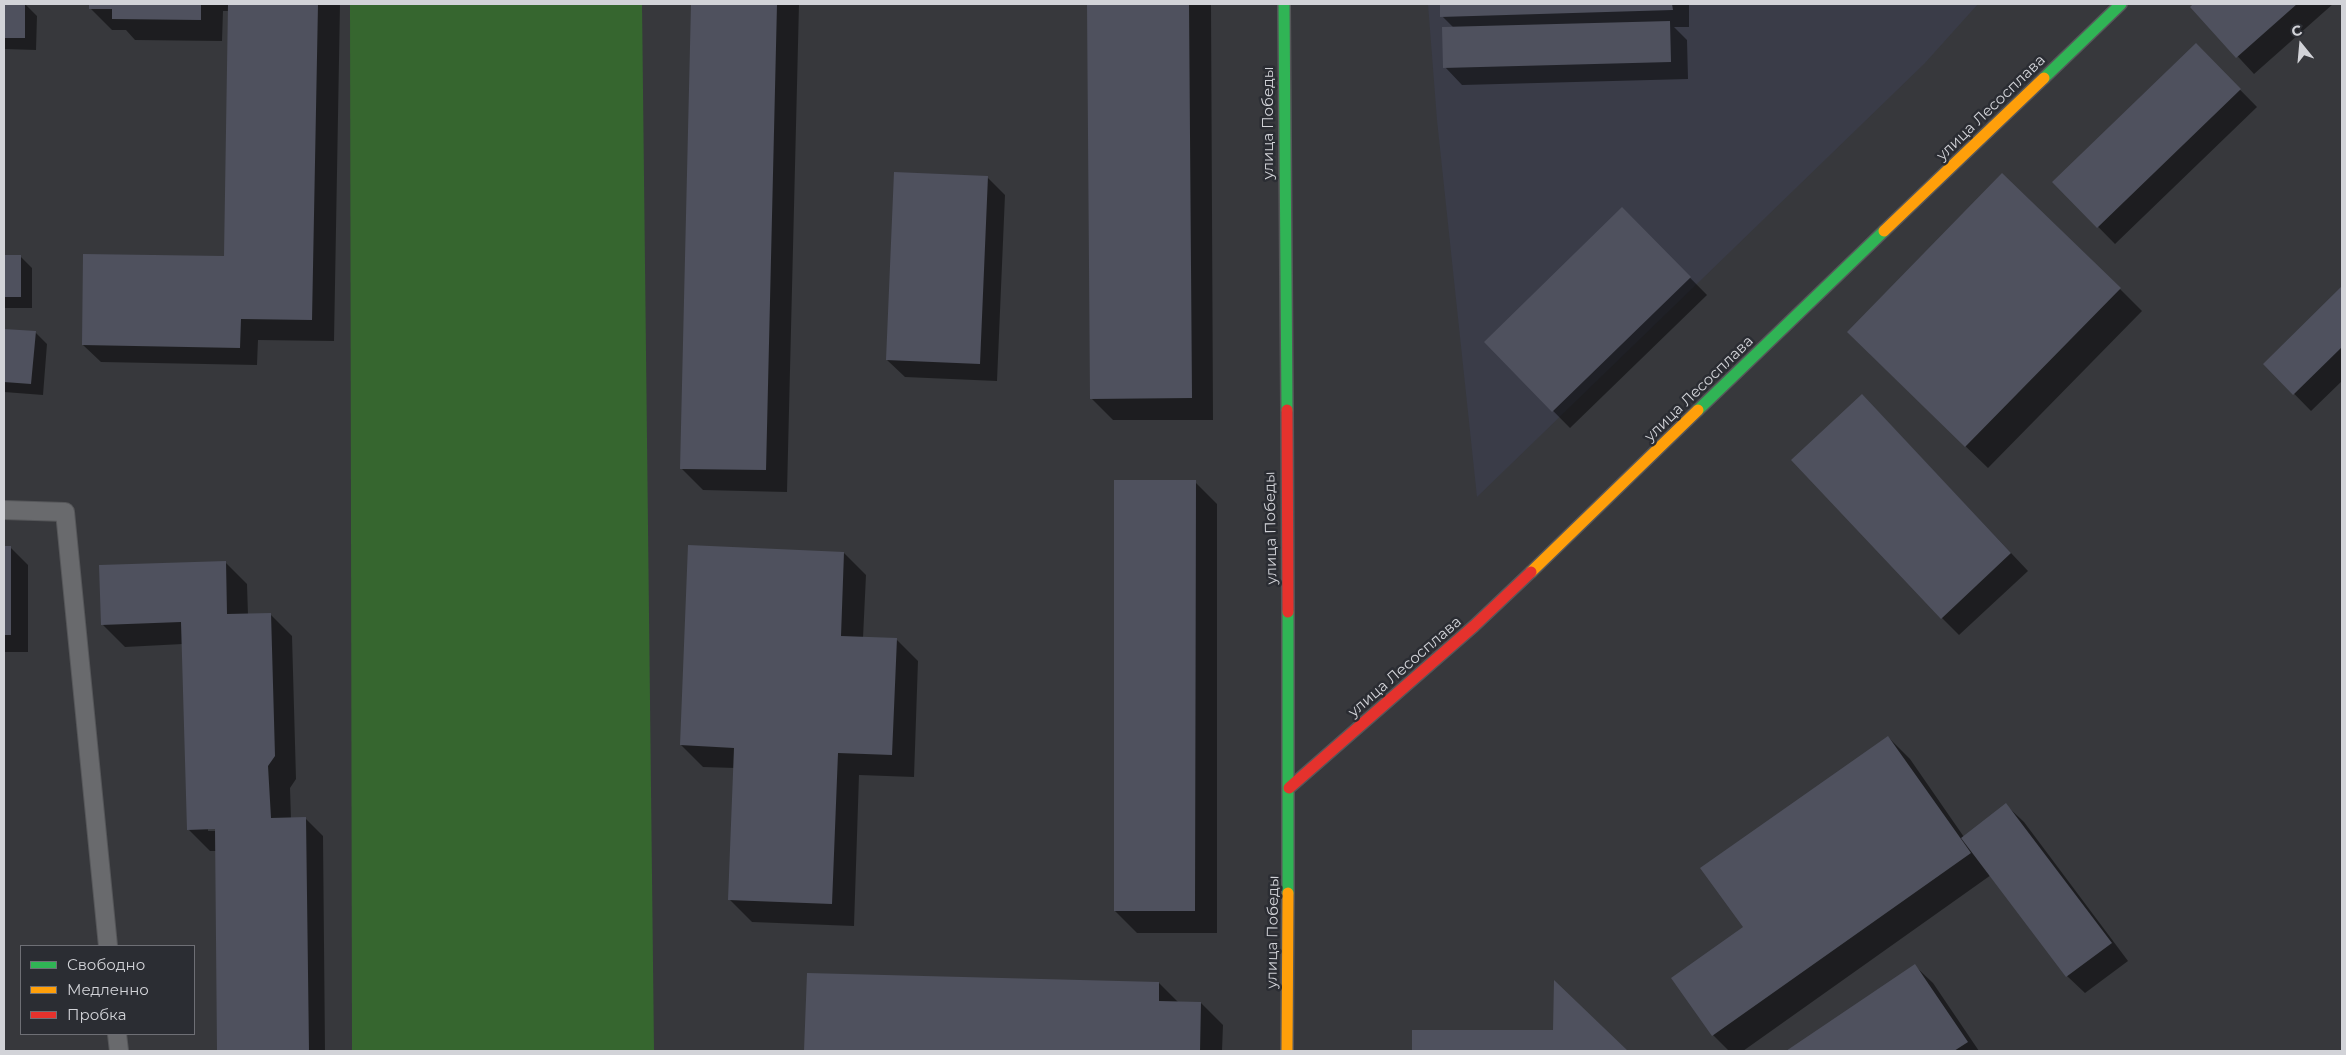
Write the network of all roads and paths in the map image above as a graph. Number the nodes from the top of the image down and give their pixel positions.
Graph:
1 (1284, 4) edge
2 (2121, 4) edge
3 (4, 510) edge
4 (1289, 788) junction
5 (108, 945) edge
6 (117, 1035) edge
7 (119, 1051) edge
8 (1287, 1051) edge

1 - 4 street, улица Победы
2 - 4 street, улица Лесосплава
3 - 5 lane
4 - 8 street, улица Победы
6 - 7 lane

